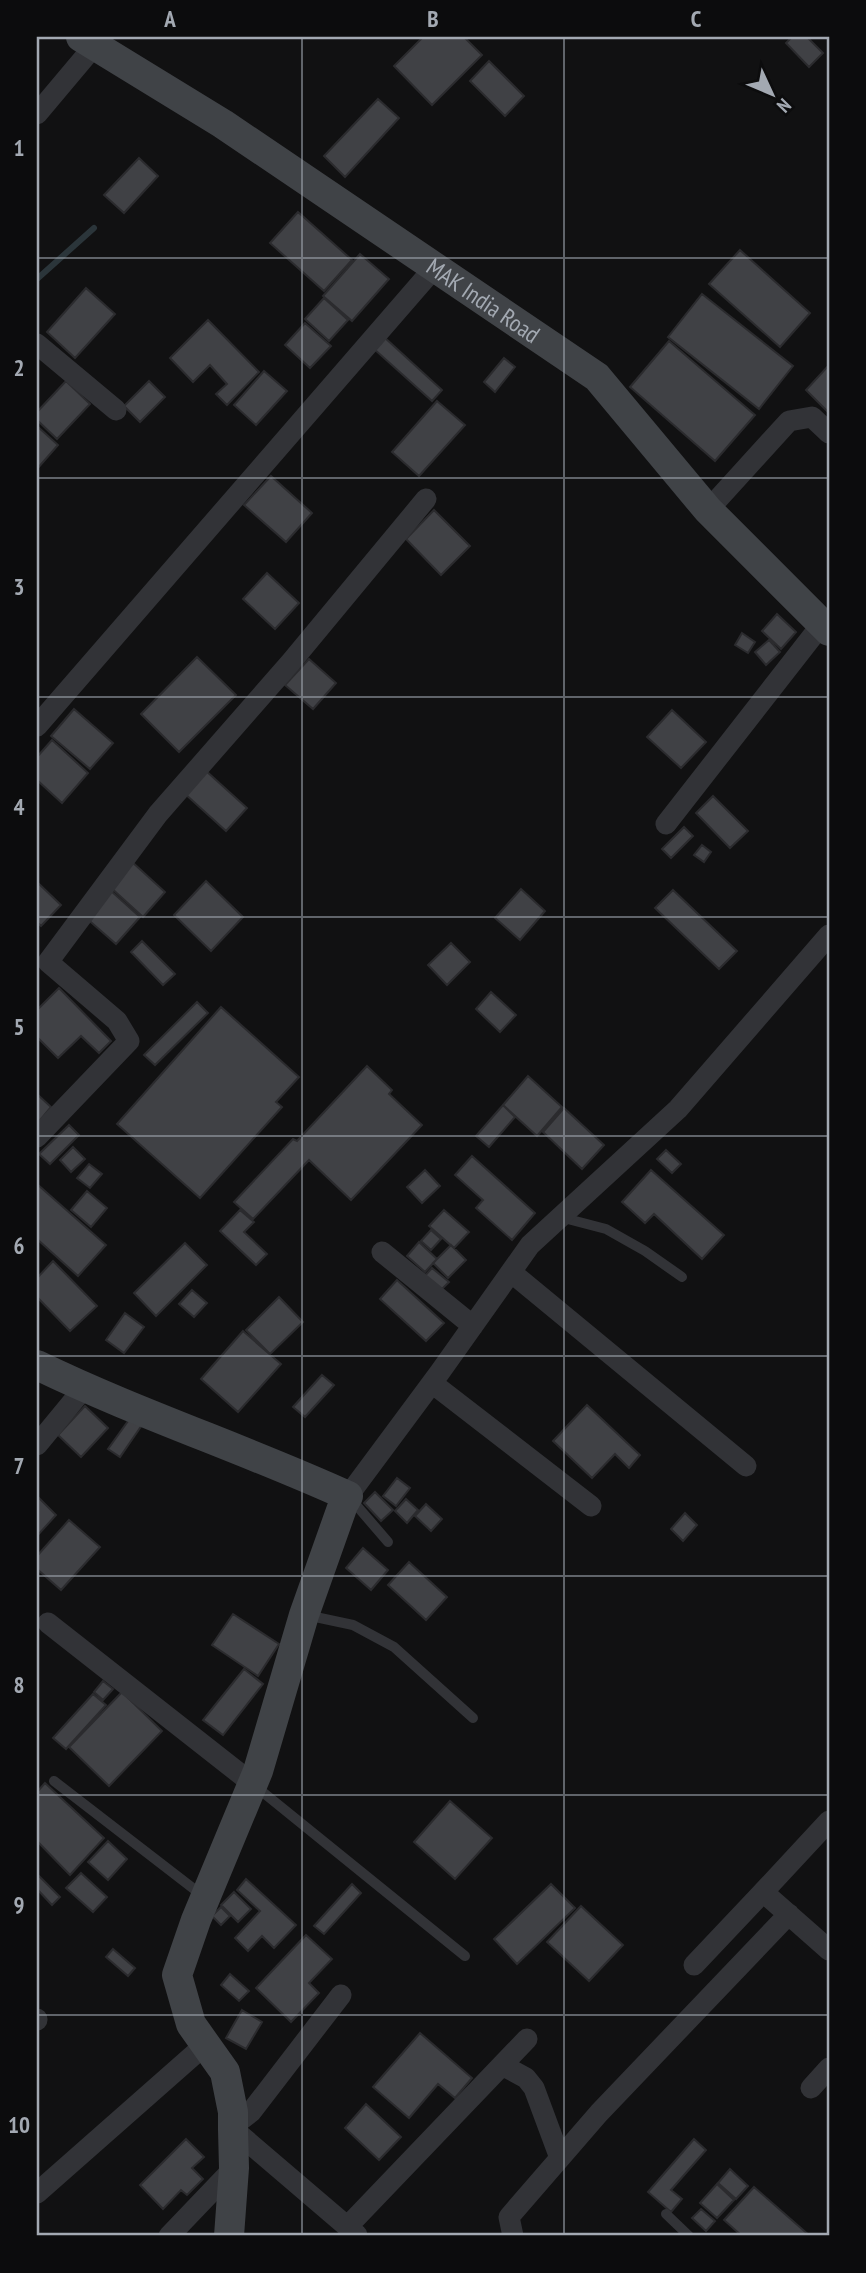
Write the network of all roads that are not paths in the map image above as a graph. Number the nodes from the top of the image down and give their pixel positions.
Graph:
1 (88, 41) edge
2 (37, 114) edge
3 (435, 267) junction
4 (37, 344) edge
5 (116, 410) dead end
6 (829, 433) edge
7 (426, 499) dead end
8 (708, 510) junction
9 (826, 627) edge
10 (37, 726) edge
11 (666, 824) dead end
12 (829, 935) edge
13 (37, 1137) edge
14 (560, 1217) junction
15 (382, 1252) dead end
16 (511, 1272) junction
17 (682, 1276) dead end
18 (473, 1326) junction
19 (37, 1365) edge
20 (432, 1383) junction
21 (84, 1388) junction
22 (37, 1445) edge
23 (746, 1466) dead end
24 (345, 1500) junction
25 (591, 1506) dead end
26 (388, 1542) dead end
27 (303, 1615) junction
28 (48, 1623) dead end
29 (473, 1718) dead end
30 (54, 1781) dead end
31 (253, 1784) junction
32 (829, 1821) edge
33 (763, 1892) junction
34 (205, 1898) junction
35 (789, 1914) junction
36 (829, 1950) edge
37 (465, 1956) dead end
38 (694, 1965) dead end
39 (341, 1995) dead end
40 (527, 2039) dead end
41 (206, 2044) junction
42 (502, 2065) junction
43 (829, 2068) edge
44 (811, 2088) dead end
45 (233, 2128) junction
46 (560, 2158) junction
47 (234, 2168) junction
48 (37, 2193) edge
49 (666, 2214) dead end
50 (353, 2232) edge
51 (169, 2236) edge
52 (229, 2236) edge
53 (513, 2236) edge
54 (689, 2236) edge

1 - 2 street
1 - 3 street, MAK India Road
3 - 8 street, MAK India Road
3 - 10 street
4 - 5 street
6 - 8 street
7 - 13 street
8 - 9 street, MAK India Road
9 - 11 street
12 - 14 street
14 - 16 street
14 - 17 lane
15 - 18 street
16 - 18 street
16 - 23 street
18 - 20 street
19 - 21 street
20 - 24 street
20 - 25 street
21 - 22 street
21 - 24 street
24 - 26 lane
24 - 27 street
27 - 29 lane
27 - 31 street
28 - 31 street
30 - 34 lane
31 - 34 street
31 - 37 lane
32 - 33 street
33 - 35 street
33 - 38 street
34 - 41 street
35 - 36 street
35 - 46 street
39 - 45 street
40 - 42 street
41 - 45 street
41 - 48 street
42 - 46 street
42 - 50 street
43 - 44 street
45 - 47 street
45 - 50 street
46 - 53 street
47 - 51 street
47 - 52 street
49 - 54 lane

